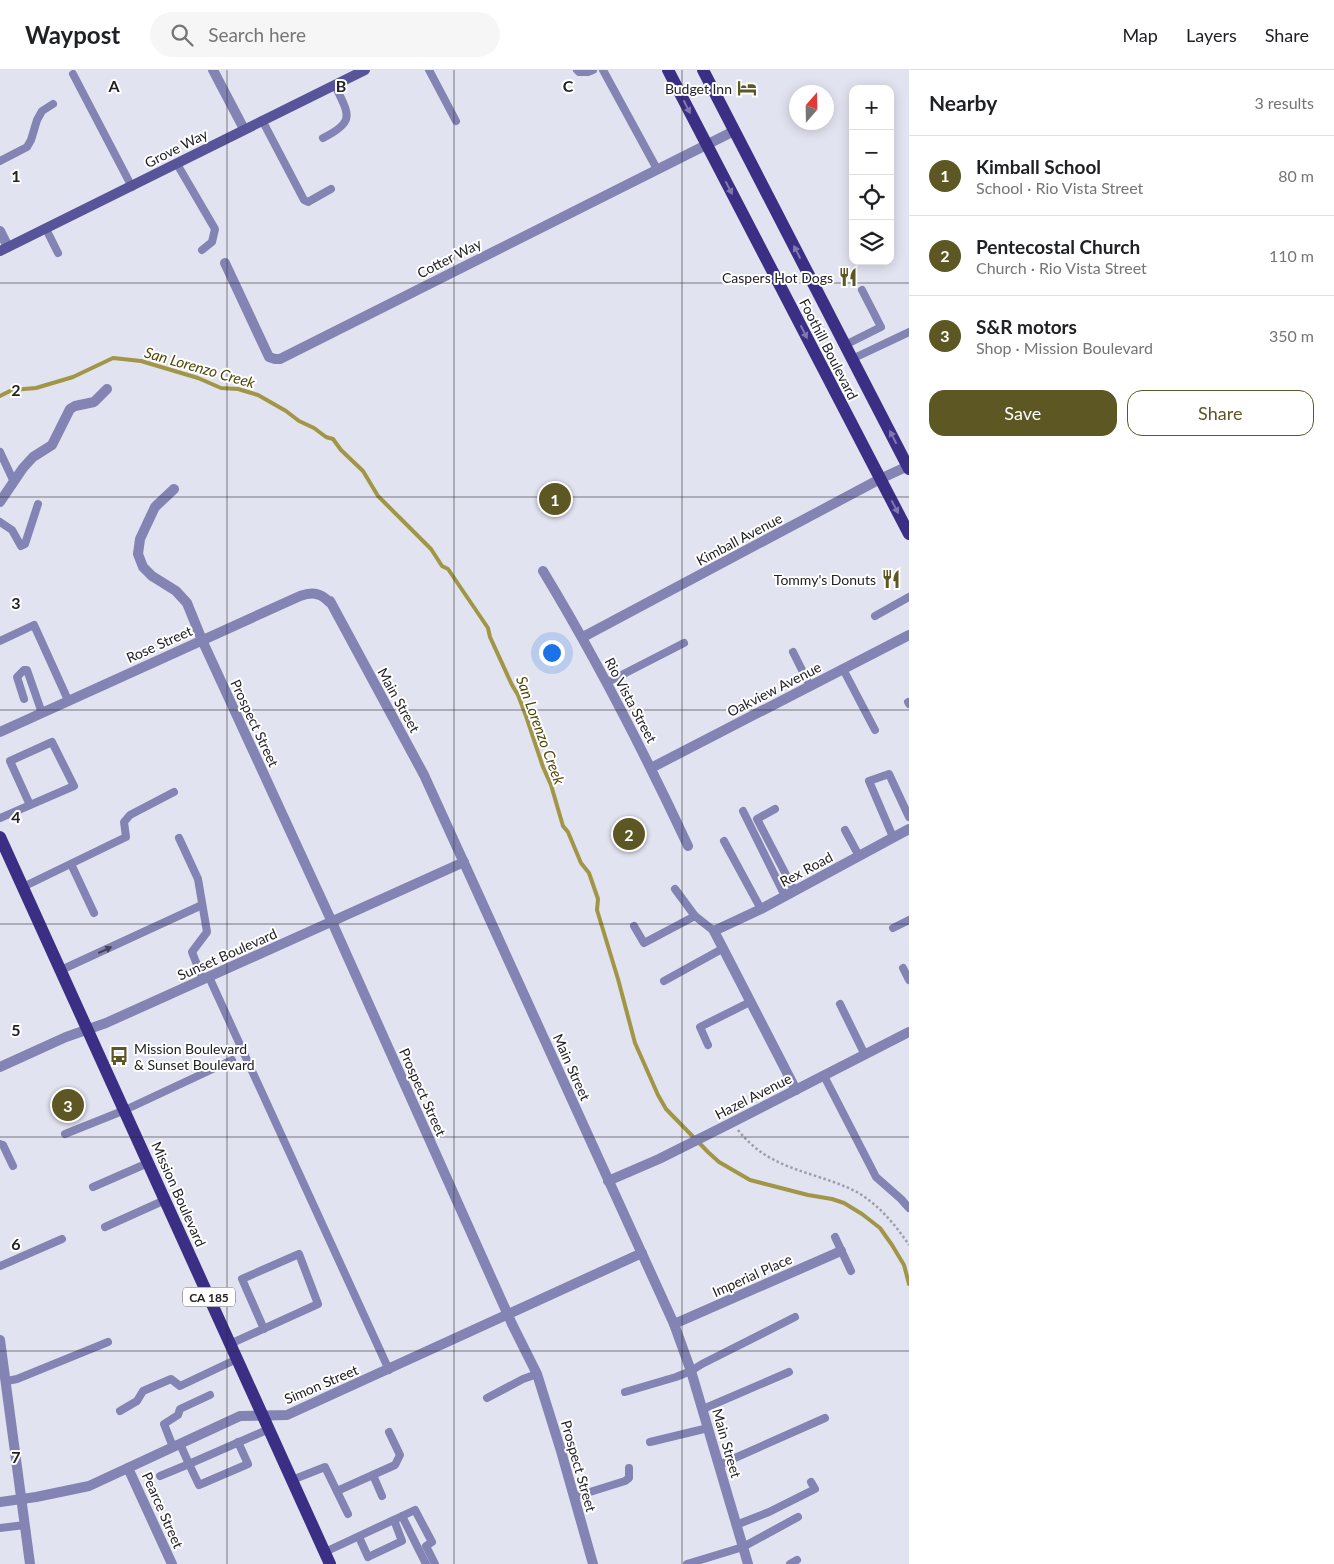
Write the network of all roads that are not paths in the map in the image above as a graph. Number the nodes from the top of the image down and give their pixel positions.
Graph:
1 (213, 70) edge
2 (365, 70) edge
3 (429, 70) edge
4 (577, 70) edge
5 (593, 70) edge
6 (603, 70) edge
7 (668, 70) edge
8 (703, 70) edge
9 (73, 74) dead end
10 (335, 85) junction
11 (53, 104) dead end
12 (262, 120) junction
13 (456, 121) dead end
14 (244, 129) junction
15 (734, 131) junction
16 (323, 138) dead end
17 (707, 145) junction
18 (0, 161) edge
19 (176, 164) junction
20 (658, 169) junction
21 (132, 187) junction
22 (331, 189) dead end
23 (46, 229) junction
24 (0, 231) edge
25 (4, 249) edge
26 (202, 250) dead end
27 (58, 253) dead end
28 (225, 263) dead end
29 (862, 290) dead end
30 (909, 332) edge
31 (845, 345) junction
32 (852, 359) junction
33 (107, 389) dead end
34 (0, 452) edge
35 (908, 468) edge
36 (880, 479) junction
37 (14, 482) junction
38 (174, 489) dead end
39 (0, 502) edge
40 (38, 504) dead end
41 (0, 522) edge
42 (909, 534) edge
43 (543, 571) dead end
44 (909, 597) edge
45 (329, 602) joint
46 (875, 616) dead end
47 (909, 635) edge
48 (583, 637) junction
49 (202, 640) junction
50 (0, 641) edge
51 (684, 643) dead end
52 (793, 652) dead end
53 (843, 669) junction
54 (606, 683) junction
55 (810, 686) junction
56 (24, 699) dead end
57 (68, 700) junction
58 (42, 712) junction
59 (875, 730) dead end
60 (0, 732) edge
61 (652, 768) junction
62 (174, 792) dead end
63 (30, 805) junction
64 (775, 809) dead end
65 (743, 811) dead end
66 (909, 817) edge
67 (0, 818) edge
68 (909, 829) edge
69 (845, 830) dead end
70 (0, 837) edge
71 (893, 837) junction
72 (179, 838) dead end
73 (724, 841) dead end
74 (688, 846) dead end
75 (859, 856) junction
76 (464, 862) junction
77 (71, 864) junction
78 (23, 887) junction
79 (675, 889) dead end
80 (790, 893) junction
81 (202, 905) junction
82 (761, 909) junction
83 (94, 913) dead end
84 (694, 916) junction
85 (909, 920) edge
86 (332, 922) junction
87 (634, 926) dead end
88 (893, 928) dead end
89 (714, 931) junction
90 (722, 949) junction
91 (903, 968) dead end
92 (61, 970) junction
93 (206, 978) junction
94 (909, 980) edge
95 (664, 981) dead end
96 (750, 1002) junction
97 (840, 1004) dead end
98 (88, 1029) junction
99 (909, 1032) edge
100 (708, 1045) dead end
101 (865, 1055) junction
102 (232, 1060) dead end
103 (0, 1067) edge
104 (824, 1076) junction
105 (796, 1090) junction
106 (124, 1110) junction
107 (66, 1134) dead end
108 (0, 1144) edge
109 (148, 1163) junction
110 (13, 1166) dead end
111 (608, 1181) junction
112 (93, 1187) dead end
113 (165, 1200) junction
114 (909, 1208) edge
115 (105, 1227) dead end
116 (835, 1237) dead end
117 (62, 1239) dead end
118 (841, 1251) junction
119 (642, 1253) junction
120 (0, 1266) edge
121 (851, 1272) dead end
122 (508, 1314) junction
123 (795, 1318) dead end
124 (674, 1324) junction
125 (264, 1328) junction
126 (0, 1340) edge
127 (108, 1342) dead end
128 (230, 1344) junction
129 (237, 1359) junction
130 (389, 1370) junction
131 (691, 1371) junction
132 (789, 1372) dead end
133 (537, 1374) junction
134 (6, 1381) junction
135 (624, 1392) dead end
136 (210, 1395) dead end
137 (487, 1398) dead end
138 (703, 1409) junction
139 (120, 1411) dead end
140 (263, 1416) junction
141 (825, 1418) dead end
142 (708, 1428) junction
143 (269, 1429) junction
144 (389, 1432) dead end
145 (238, 1442) junction
146 (650, 1442) dead end
147 (176, 1446) junction
148 (189, 1464) junction
149 (719, 1465) junction
150 (128, 1468) junction
151 (630, 1468) dead end
152 (373, 1475) junction
153 (160, 1476) dead end
154 (292, 1480) junction
155 (811, 1482) dead end
156 (336, 1491) junction
157 (382, 1496) dead end
158 (574, 1497) junction
159 (22, 1499) junction
160 (0, 1502) edge
161 (348, 1514) dead end
162 (402, 1516) junction
163 (798, 1517) dead end
164 (394, 1520) junction
165 (25, 1525) junction
166 (736, 1525) junction
167 (0, 1528) edge
168 (358, 1537) junction
169 (743, 1547) junction
170 (328, 1558) edge
171 (30, 1564) edge
172 (172, 1564) edge
173 (426, 1564) edge
174 (435, 1564) edge
175 (593, 1564) edge
176 (687, 1564) edge
177 (748, 1564) edge

1 - 14 street
2 - 10 main road, Grove Way
3 - 13 lane
4 - 5 lane
6 - 20 lane
7 -> 17 main road, Foothill Boulevard
8 - 15 main road, Foothill Boulevard
9 - 21 lane
10 - 12 main road, Grove Way
10 - 16 lane
11 - 18 lane
12 - 14 main road, Grove Way
12 - 22 lane
14 - 19 main road, Grove Way
15 - 17 street, Cotter Way
31 -> 15 main road, Foothill Boulevard
17 - 20 street, Cotter Way
17 -> 36 main road, Foothill Boulevard
19 - 21 main road, Grove Way
19 - 26 lane
20 - 28 street, Cotter Way
21 - 23 main road, Grove Way
23 - 25 main road, Grove Way
23 - 27 lane
24 - 25 street
29 - 31 lane
30 - 32 lane
31 - 32 main road, Foothill Boulevard
35 -> 32 main road, Foothill Boulevard
33 - 37 street
34 - 37 lane
35 - 36 street, Kimball Avenue
36 -> 42 main road, Foothill Boulevard
36 - 48 street, Kimball Avenue
37 - 39 street
38 - 49 street, Prospect Street
40 - 41 lane
43 - 48 street, Rio Vista Street
44 - 46 lane
45 - 49 street, Rose Street
45 - 76 street, Main Street
47 - 53 street, Oakview Avenue
48 - 54 street, Rio Vista Street
49 - 57 street, Rose Street
49 - 86 street, Prospect Street
50 - 57 lane
51 - 54 lane
52 - 55 lane
53 - 55 street, Oakview Avenue
53 - 59 lane
54 - 61 street, Rio Vista Street
55 - 61 street, Oakview Avenue
56 - 58 lane
57 - 58 street, Rose Street
58 - 60 street, Rose Street
61 - 74 street, Rio Vista Street
62 - 77 lane
63 - 63 lane
63 - 67 lane
64 - 80 lane
65 - 80 lane
66 - 71 lane
68 - 71 street, Rex Road
69 - 75 lane
70 - 78 main road, Mission Boulevard / CA 185
71 - 75 street, Rex Road
72 - 81 lane
73 - 82 lane
75 - 80 street, Rex Road
76 - 86 street, Sunset Boulevard
76 - 111 street, Main Street
77 - 78 lane
77 - 83 lane
78 - 92 main road, Mission Boulevard / CA 185
79 - 84 lane
80 - 82 street, Rex Road
92 -> 81 lane
81 - 93 lane
82 - 89 street, Rex Road
84 - 87 lane
84 - 89 lane
85 - 88 lane
86 - 93 street, Sunset Boulevard
86 - 122 street, Prospect Street
89 - 90 street
90 - 95 lane
90 - 96 street
91 - 94 lane
92 - 98 main road, Mission Boulevard / CA 185
93 - 98 street, Sunset Boulevard
93 - 130 lane
96 - 100 lane
96 - 105 street
97 - 101 lane
98 - 103 street, Sunset Boulevard
98 - 106 main road, Mission Boulevard / CA 185
99 - 101 street, Hazel Avenue
101 - 104 street, Hazel Avenue
102 - 106 lane
104 - 105 street, Hazel Avenue
104 - 114 lane
105 - 111 street, Hazel Avenue
106 - 107 lane
106 - 109 main road, Mission Boulevard / CA 185
108 - 110 lane
109 - 112 lane
109 - 113 main road, Mission Boulevard / CA 185
111 - 119 street, Main Street
113 - 115 lane
113 - 128 main road, Mission Boulevard / CA 185
116 - 118 lane
117 - 120 lane
118 - 121 lane
118 - 124 street, Imperial Place
119 - 122 street, Simon Street
119 - 124 street, Main Street
122 - 130 street, Simon Street
122 - 133 street, Prospect Street
123 - 131 lane
124 - 131 street, Main Street
125 - 125 lane
125 - 128 lane
126 - 134 street
127 - 134 lane
128 - 129 main road, Mission Boulevard / CA 185
129 - 139 lane
129 - 140 main road, Mission Boulevard / CA 185
130 - 140 street, Simon Street
131 - 135 lane
131 - 138 street, Main Street
132 - 138 lane
133 - 137 lane
133 - 158 street, Prospect Street
134 - 159 street
136 - 147 lane
138 - 142 street, Main Street
140 - 143 main road, Mission Boulevard / CA 185
140 - 147 street, Simon Street
141 - 149 lane
142 - 146 lane
142 - 149 street, Main Street
143 - 145 lane
143 - 154 main road, Mission Boulevard / CA 185
144 - 152 lane
145 - 148 lane
145 - 148 lane
147 - 148 lane
147 - 150 street, Simon Street
148 - 153 lane
149 - 166 street, Main Street
150 - 159 street, Simon Street
150 - 172 street, Pearce Street
151 - 158 lane
152 - 156 lane
152 - 157 lane
154 - 156 lane
154 - 170 main road, Mission Boulevard / CA 185
155 - 166 lane
156 - 161 lane
158 - 175 street, Prospect Street
159 - 160 street, Simon Street
159 - 165 street
162 - 164 lane
162 - 173 lane
162 - 174 lane
163 - 169 lane
164 - 168 lane
164 - 168 lane
165 - 167 lane
165 - 171 street
166 - 169 street, Main Street
168 - 170 lane
169 - 176 lane
169 - 177 street, Main Street

